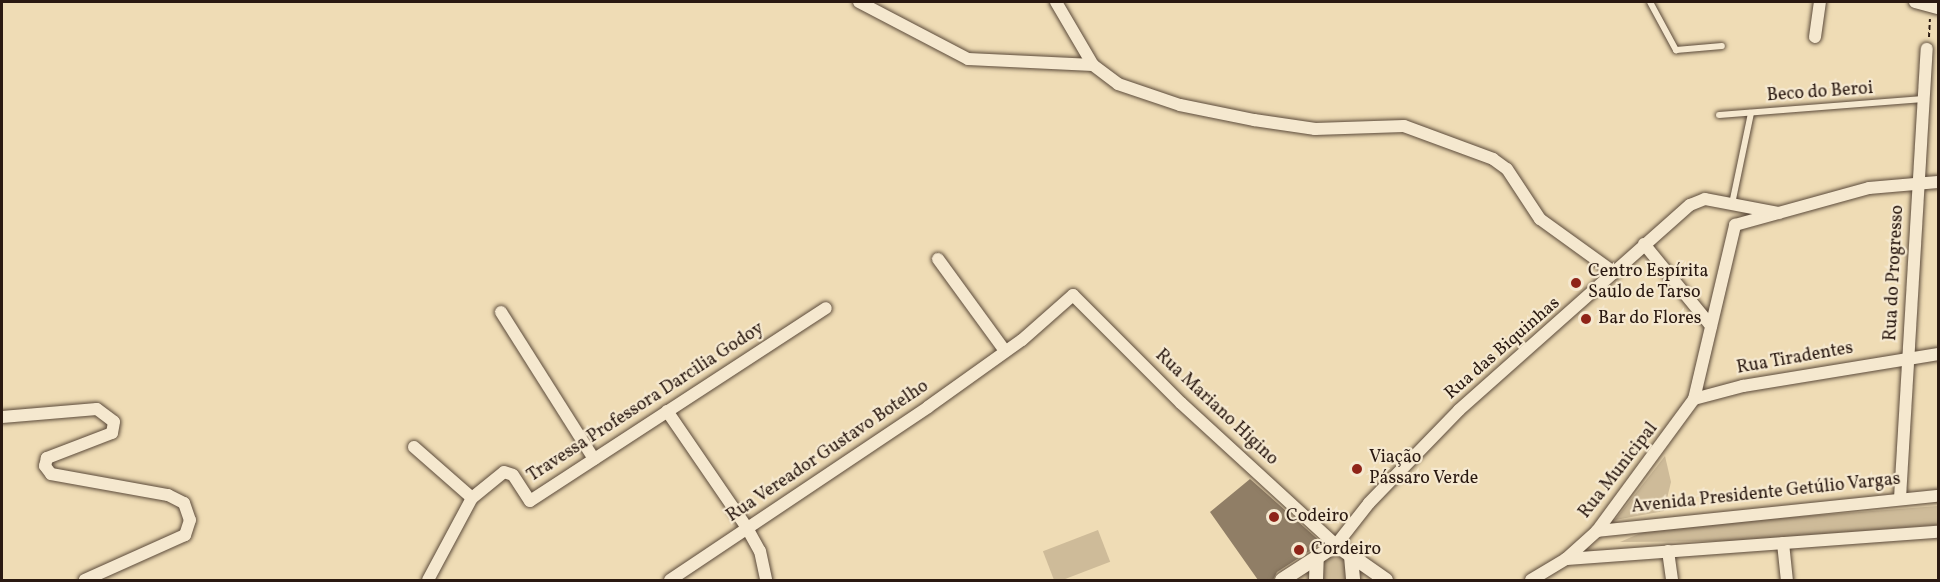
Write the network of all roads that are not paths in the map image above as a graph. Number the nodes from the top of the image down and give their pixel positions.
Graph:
1 (860, 2) edge
2 (1056, 2) edge
3 (1650, 2) edge
4 (1820, 2) edge
5 (1915, 2) edge
6 (1935, 6) edge
7 (1815, 37) dead end
8 (1722, 46) dead end
9 (1927, 49) road end
10 (1093, 65) junction
11 (1923, 99) junction
12 (1751, 113) junction
13 (1719, 115) dead end
14 (1938, 182) edge
15 (1917, 183) junction
16 (1732, 206) junction
17 (1779, 213) junction
18 (1644, 244) junction
19 (938, 259) dead end
20 (1615, 273) junction
21 (1073, 296) joint
22 (826, 308) dead end
23 (501, 312) dead end
24 (1711, 326) junction
25 (1005, 351) junction
26 (1938, 354) edge
27 (1908, 357) junction
28 (1694, 399) junction
29 (667, 411) junction
30 (2, 417) edge
31 (414, 447) dead end
32 (594, 459) junction
33 (1938, 496) edge
34 (472, 498) junction
35 (1900, 498) junction
36 (747, 528) junction
37 (1597, 531) junction
38 (1938, 532) edge
39 (1783, 543) junction
40 (1336, 545) junction
41 (1668, 551) junction
42 (1351, 556) junction
43 (1317, 557) junction
44 (1566, 559) junction
45 (85, 580) edge
46 (428, 580) edge
47 (670, 580) edge
48 (766, 580) edge
49 (1282, 580) edge
50 (1316, 580) edge
51 (1353, 580) edge
52 (1386, 580) edge
53 (1531, 580) edge
54 (1672, 580) edge
55 (1786, 580) edge

1 - 10 street
2 - 10 street
3 - 8 lane
4 - 7 street
5 - 6 street
9 - 11 street, Rua do Progresso
10 - 20 street
11 - 12 lane, Beco do Beroi
11 - 15 street, Rua do Progresso
12 - 13 lane, Beco do Beroi
12 - 16 lane
14 - 15 street
15 - 17 street
15 - 27 street, Rua do Progresso
16 - 17 street, Rua das Biquinhas
16 - 18 street, Rua das Biquinhas
17 - 24 street
18 - 20 street, Rua das Biquinhas
18 - 24 street
19 - 25 street
20 - 40 street, Rua das Biquinhas
21 - 25 street, Rua Vereador Gustavo Botelho
21 - 40 street, Rua Mariano Higino
22 - 29 street, Travessa Professora Darcilia Godoy
23 - 32 street
24 - 28 street
25 - 36 street, Rua Vereador Gustavo Botelho
26 - 27 street, Rua Tiradentes
27 - 28 street, Rua Tiradentes
27 - 35 street, Rua do Progresso
28 - 37 street, Rua Municipal
29 - 32 street, Travessa Professora Darcilia Godoy
29 - 36 street
30 - 45 street
31 - 34 street
32 - 34 street, Travessa Professora Darcilia Godoy
33 - 35 street, Avenida Presidente Getúlio Vargas
34 - 46 street
35 - 37 street, Avenida Presidente Getúlio Vargas
36 - 47 street, Rua Vereador Gustavo Botelho
36 - 48 street
37 - 44 street, Rua Municipal
38 - 39 street
39 - 41 street
39 - 55 street
40 - 42 street
40 - 43 street
41 - 44 street
41 - 54 street
42 - 51 street
42 - 52 street
43 - 49 street
43 - 50 street
44 - 53 street, Rua Municipal

